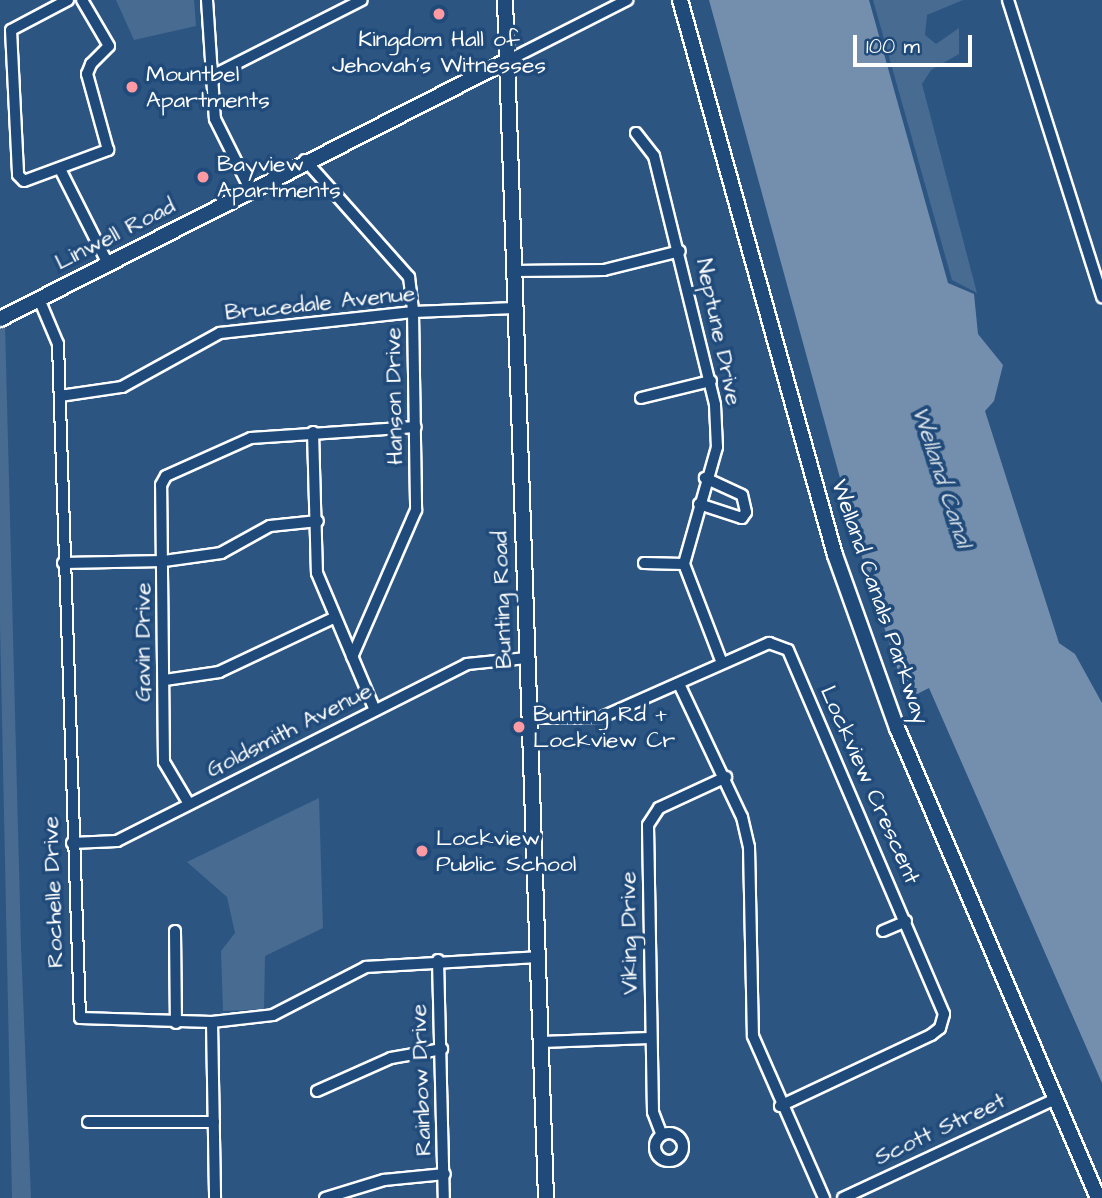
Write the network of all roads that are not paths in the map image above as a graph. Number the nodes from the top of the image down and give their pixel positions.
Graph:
1 (68, 0) edge
2 (82, 0) edge
3 (207, 0) edge
4 (362, 0) edge
5 (505, 0) edge
6 (627, 0) edge
7 (680, 0) edge
8 (1008, 0) edge
9 (507, 61) junction
10 (210, 77) junction
11 (636, 133) dead end
12 (305, 160) junction
13 (61, 171) junction
14 (250, 189) junction
15 (680, 251) junction
16 (108, 264) junction
17 (513, 271) junction
18 (1102, 297) edge
19 (39, 299) junction
20 (515, 308) junction
21 (413, 312) junction
22 (0, 319) edge
23 (711, 381) junction
24 (60, 396) junction
25 (641, 398) dead end
26 (416, 427) junction
27 (313, 432) junction
28 (705, 478) junction
29 (699, 504) junction
30 (318, 521) junction
31 (164, 561) junction
32 (63, 563) junction
33 (644, 563) dead end
34 (684, 565) junction
35 (332, 618) junction
36 (352, 657) junction
37 (527, 658) junction
38 (722, 663) junction
39 (165, 680) junction
40 (679, 684) junction
41 (375, 710) junction
42 (529, 718) junction
43 (726, 777) junction
44 (189, 804) junction
45 (72, 843) junction
46 (906, 921) junction
47 (175, 931) dead end
48 (883, 931) dead end
49 (537, 957) junction
50 (438, 960) junction
51 (212, 1022) junction
52 (176, 1023) junction
53 (651, 1038) junction
54 (540, 1042) junction
55 (442, 1049) junction
56 (317, 1091) dead end
57 (1055, 1099) junction
58 (780, 1106) junction
59 (88, 1122) dead end
60 (214, 1122) junction
61 (661, 1133) dead end
62 (445, 1174) junction
63 (215, 1198) edge
64 (325, 1198) edge
65 (444, 1198) edge
66 (546, 1198) edge
67 (824, 1198) edge
68 (843, 1198) edge
69 (1098, 1198) edge

1 - 13 street
2 - 13 street
3 - 10 street
4 - 10 street
5 - 9 main road, Bunting Road
6 - 9 street, Linwell Road
7 - 57 main road, Welland Canals Parkway
8 - 18 street
9 - 12 main road, Linwell Road
9 - 17 main road, Bunting Road
10 - 14 street
11 - 15 street, Neptune Drive
12 - 14 main road, Linwell Road
12 - 21 street, Hanson Drive
13 - 16 street
14 - 16 main road, Linwell Road
15 - 17 street
15 - 23 street, Neptune Drive
16 - 19 main road, Linwell Road
17 - 20 main road, Bunting Road
19 - 22 main road, Linwell Road
19 - 24 street, Rochelle Drive
20 - 21 street, Brucedale Avenue
20 - 37 main road, Bunting Road
21 - 24 street, Brucedale Avenue
21 - 26 street, Hanson Drive
23 - 25 street
23 - 28 street, Neptune Drive
24 - 32 street, Rochelle Drive
26 - 27 street
26 - 36 street, Hanson Drive
27 - 30 street
27 - 31 street, Gavin Drive
28 - 29 street, Neptune Drive
28 - 29 street
29 - 34 street, Neptune Drive
30 - 31 street
30 - 35 street
31 - 32 street
31 - 39 street, Gavin Drive
32 - 45 street, Rochelle Drive
33 - 34 street
34 - 38 street
35 - 36 street
35 - 39 street
36 - 41 street
37 - 41 street, Goldsmith Avenue
37 - 42 main road, Bunting Road
38 - 40 street, Lockview Crescent
38 - 46 street, Lockview Crescent
39 - 44 street, Gavin Drive
40 - 42 street, Lockview Crescent
40 - 43 street
41 - 44 street, Goldsmith Avenue
42 - 49 main road, Bunting Road
43 - 53 street, Viking Drive
43 - 58 street
44 - 45 street, Goldsmith Avenue
45 - 52 street, Rochelle Drive
46 - 48 street
46 - 58 street, Lockview Crescent
47 - 52 street
49 - 50 street, Rochelle Drive
49 - 54 main road, Bunting Road
50 - 51 street, Rochelle Drive
50 - 55 street, Rainbow Drive
51 - 52 street, Rochelle Drive
51 - 60 street
53 - 54 street
53 - 61 street, Viking Drive
54 - 66 main road, Bunting Road
55 - 56 street
55 - 62 street, Rainbow Drive
57 - 68 street, Scott Street
57 - 69 main road, Welland Canals Parkway
58 - 67 street
59 - 60 street
60 - 63 street
62 - 64 street
62 - 65 street, Rainbow Drive

